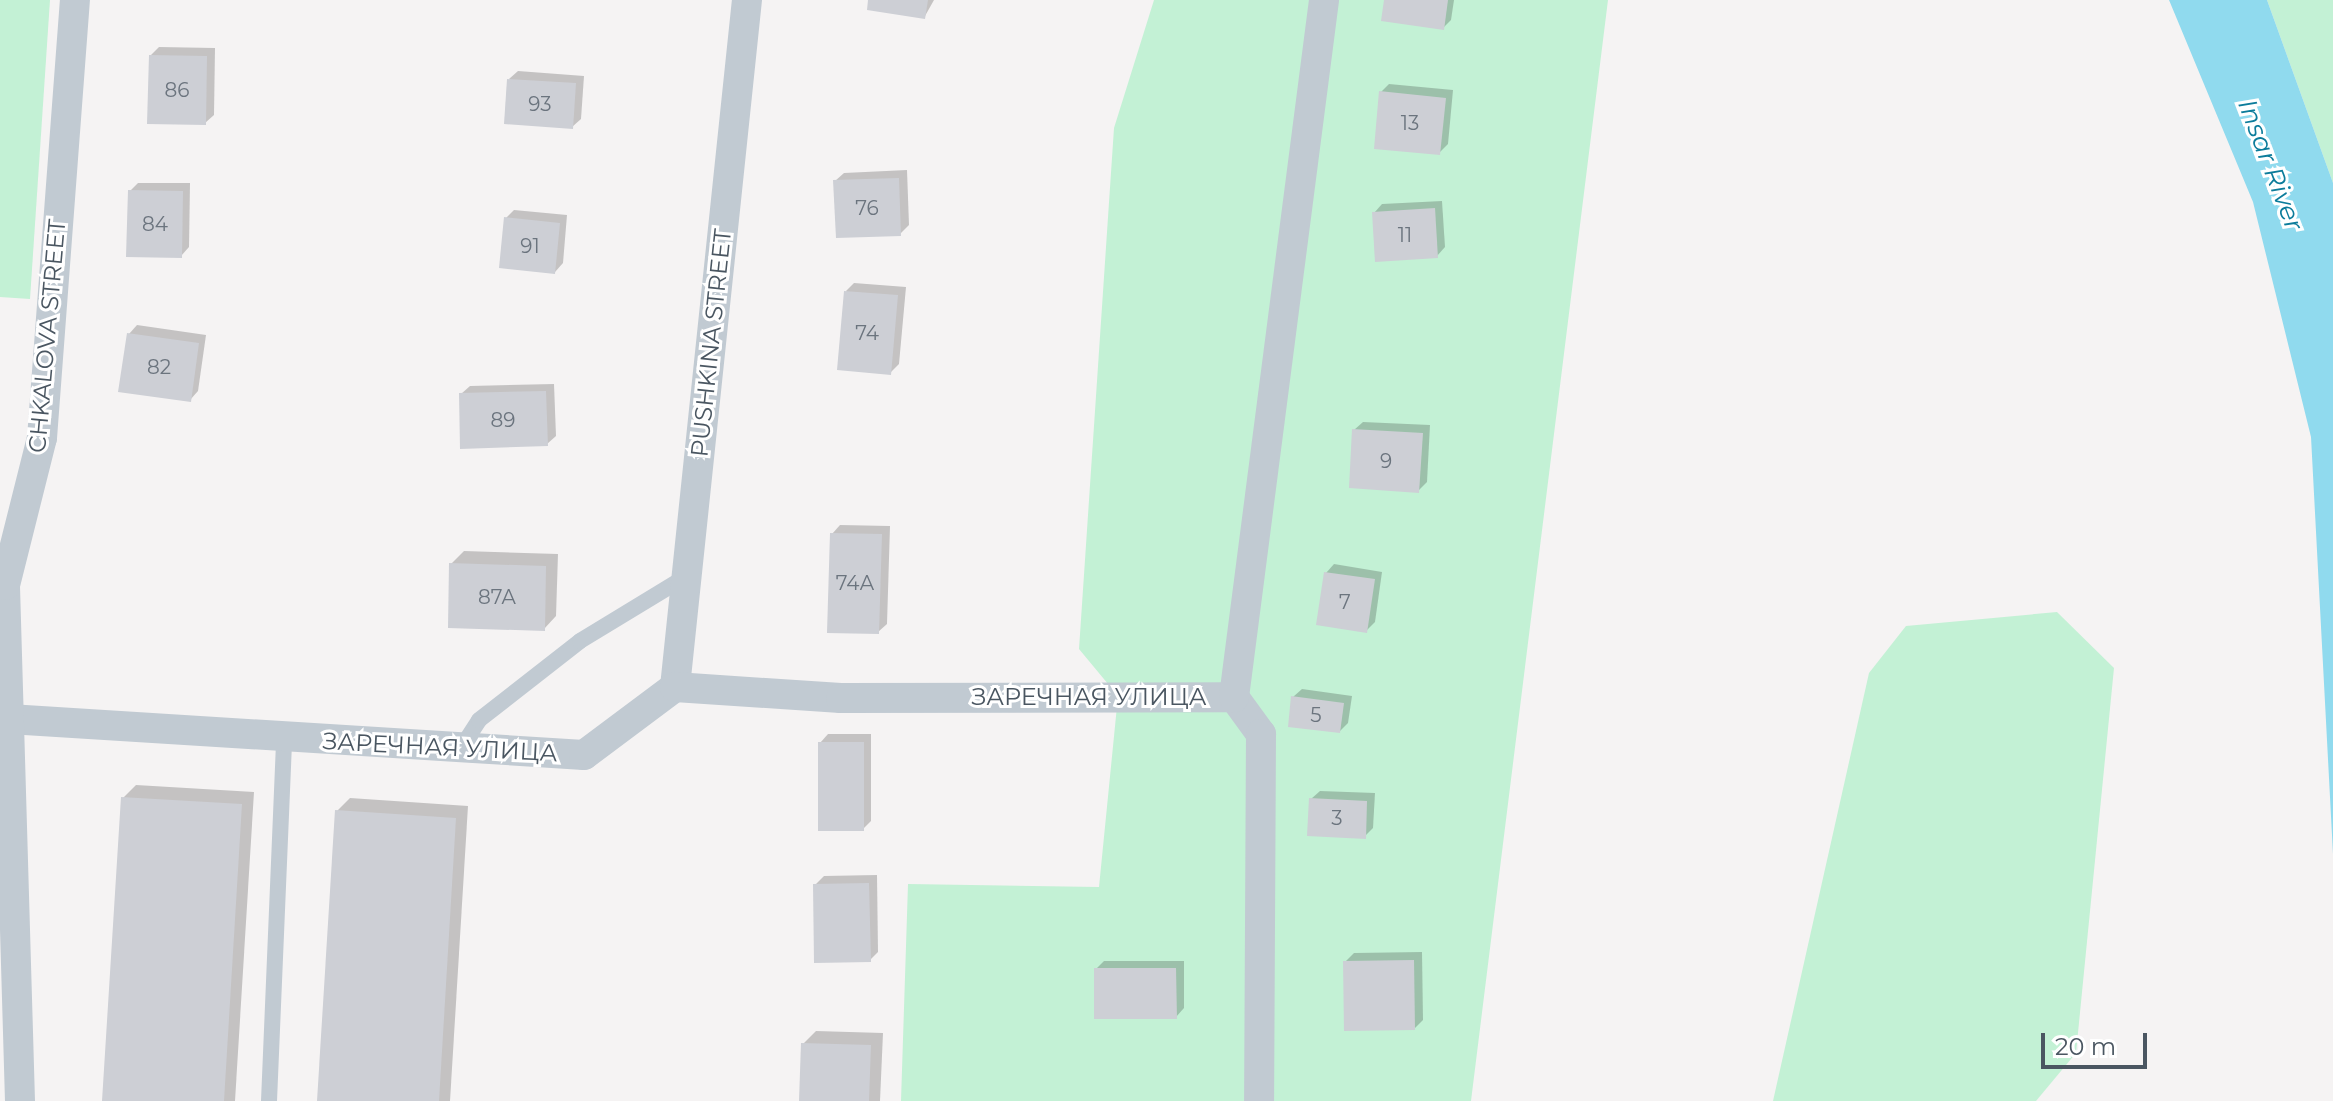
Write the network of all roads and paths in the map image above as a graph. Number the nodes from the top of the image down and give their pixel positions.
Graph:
1 (75, 0) edge
2 (747, 0) edge
3 (1324, 0) edge
4 (687, 576) junction
5 (2, 586) edge
6 (675, 687) junction
7 (1234, 697) junction
8 (9, 719) junction
9 (284, 739) junction
10 (461, 748) junction
11 (20, 1101) edge
12 (269, 1101) edge
13 (1259, 1101) edge

1 - 5 street, CHKALOVA STREET
2 - 4 street, PUSHKINA STREET
3 - 7 street, ЗАРЕЧНАЯ УЛИЦА
4 - 6 street, PUSHKINA STREET
4 - 10 lane
5 - 8 street, CHKALOVA STREET
6 - 7 street, ЗАРЕЧНАЯ УЛИЦА
6 - 10 street, ЗАРЕЧНАЯ УЛИЦА
7 - 13 street, ЗАРЕЧНАЯ УЛИЦА
8 - 9 street, ЗАРЕЧНАЯ УЛИЦА
8 - 11 street, CHKALOVA STREET
9 - 10 street, ЗАРЕЧНАЯ УЛИЦА
9 - 12 lane

